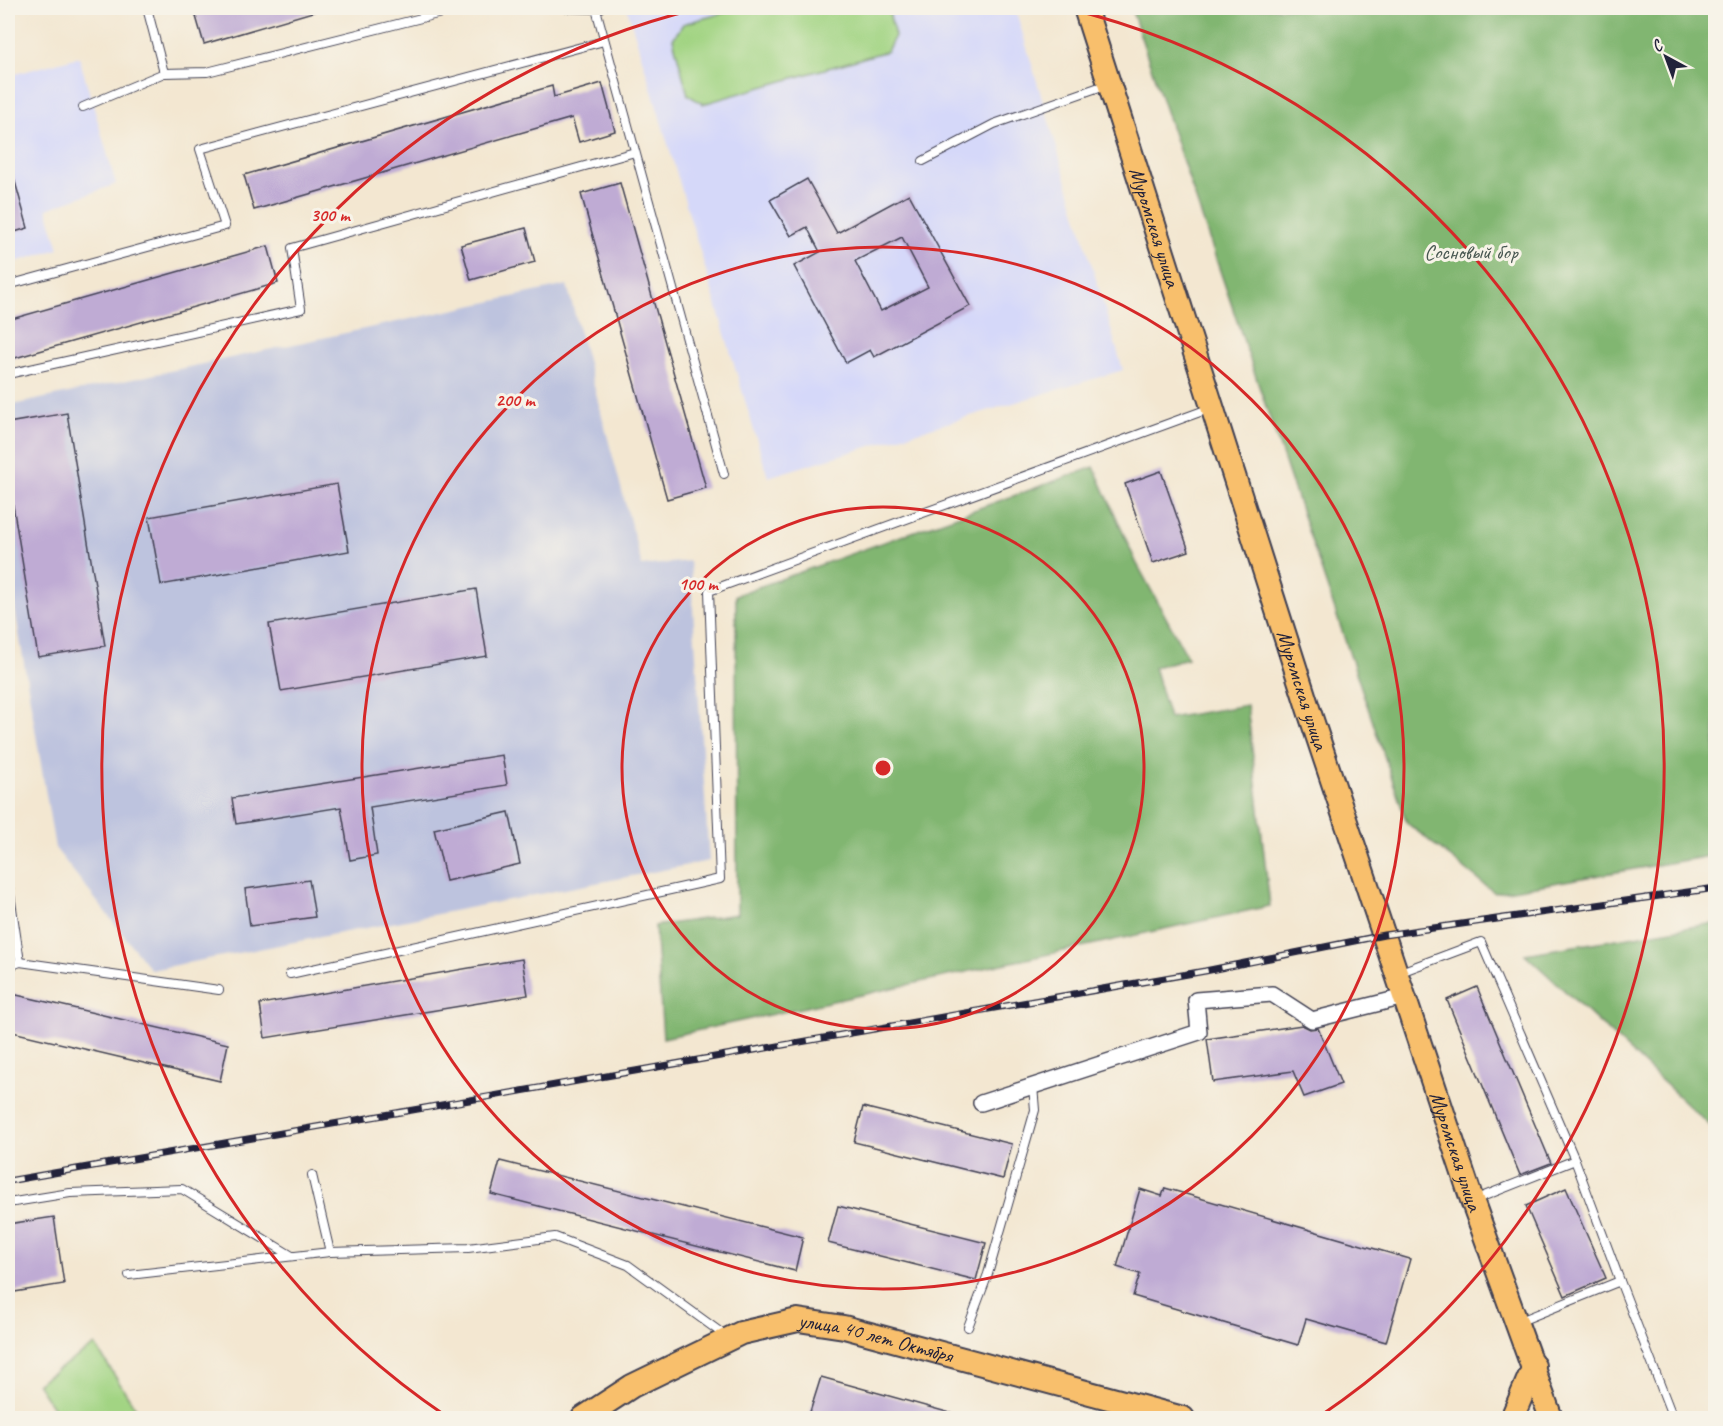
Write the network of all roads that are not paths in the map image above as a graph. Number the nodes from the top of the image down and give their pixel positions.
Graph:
1 (147, 8) edge
2 (461, 8) edge
3 (563, 8) edge
4 (598, 8) edge
5 (1085, 8) edge
6 (604, 41) junction
7 (164, 73) junction
8 (1109, 83) junction
9 (83, 107) dead end
10 (635, 152) junction
11 (923, 161) dead end
12 (8, 285) edge
13 (8, 374) edge
14 (1212, 407) junction
15 (724, 474) dead end
16 (8, 881) edge
17 (20, 962) junction
18 (8, 967) edge
19 (1396, 973) junction
20 (290, 974) dead end
21 (219, 990) dead end
22 (1404, 996) junction
23 (1033, 1086) junction
24 (981, 1103) dead end
25 (1575, 1160) junction
26 (312, 1175) dead end
27 (1472, 1200) junction
28 (8, 1203) edge
29 (330, 1252) junction
30 (292, 1256) junction
31 (129, 1275) dead end
32 (1620, 1281) junction
33 (1517, 1322) junction
34 (968, 1328) dead end
35 (729, 1339) junction
36 (1534, 1366) junction
37 (583, 1419) edge
38 (1183, 1419) edge
39 (1512, 1419) edge
40 (1551, 1419) edge
41 (1673, 1419) edge

1 - 7 lane
2 - 7 lane
3 - 4 lane
4 - 6 lane
5 - 8 main road, Муромская улица
6 - 10 lane
6 - 12 lane
7 - 9 lane
8 - 11 lane
8 - 14 main road, Муромская улица
10 - 13 lane
10 - 15 lane
14 - 19 main road, Муромская улица
14 - 20 lane
16 - 17 lane
17 - 18 lane
17 - 21 lane
19 - 22 main road, Муромская улица
19 - 25 lane
22 - 23 street
22 - 27 main road, Муромская улица
23 - 24 street
23 - 34 lane
25 - 27 lane
25 - 32 lane
26 - 29 lane
27 - 33 main road, Муромская улица
28 - 30 lane
29 - 30 lane
29 - 35 lane
30 - 31 lane
32 - 33 lane
32 - 41 lane
33 - 36 main road, Муромская улица
35 - 37 main road, улица 40 лет Октября
35 - 38 main road, улица 40 лет Октября
36 - 39 main road
36 - 40 main road, Муромская улица

